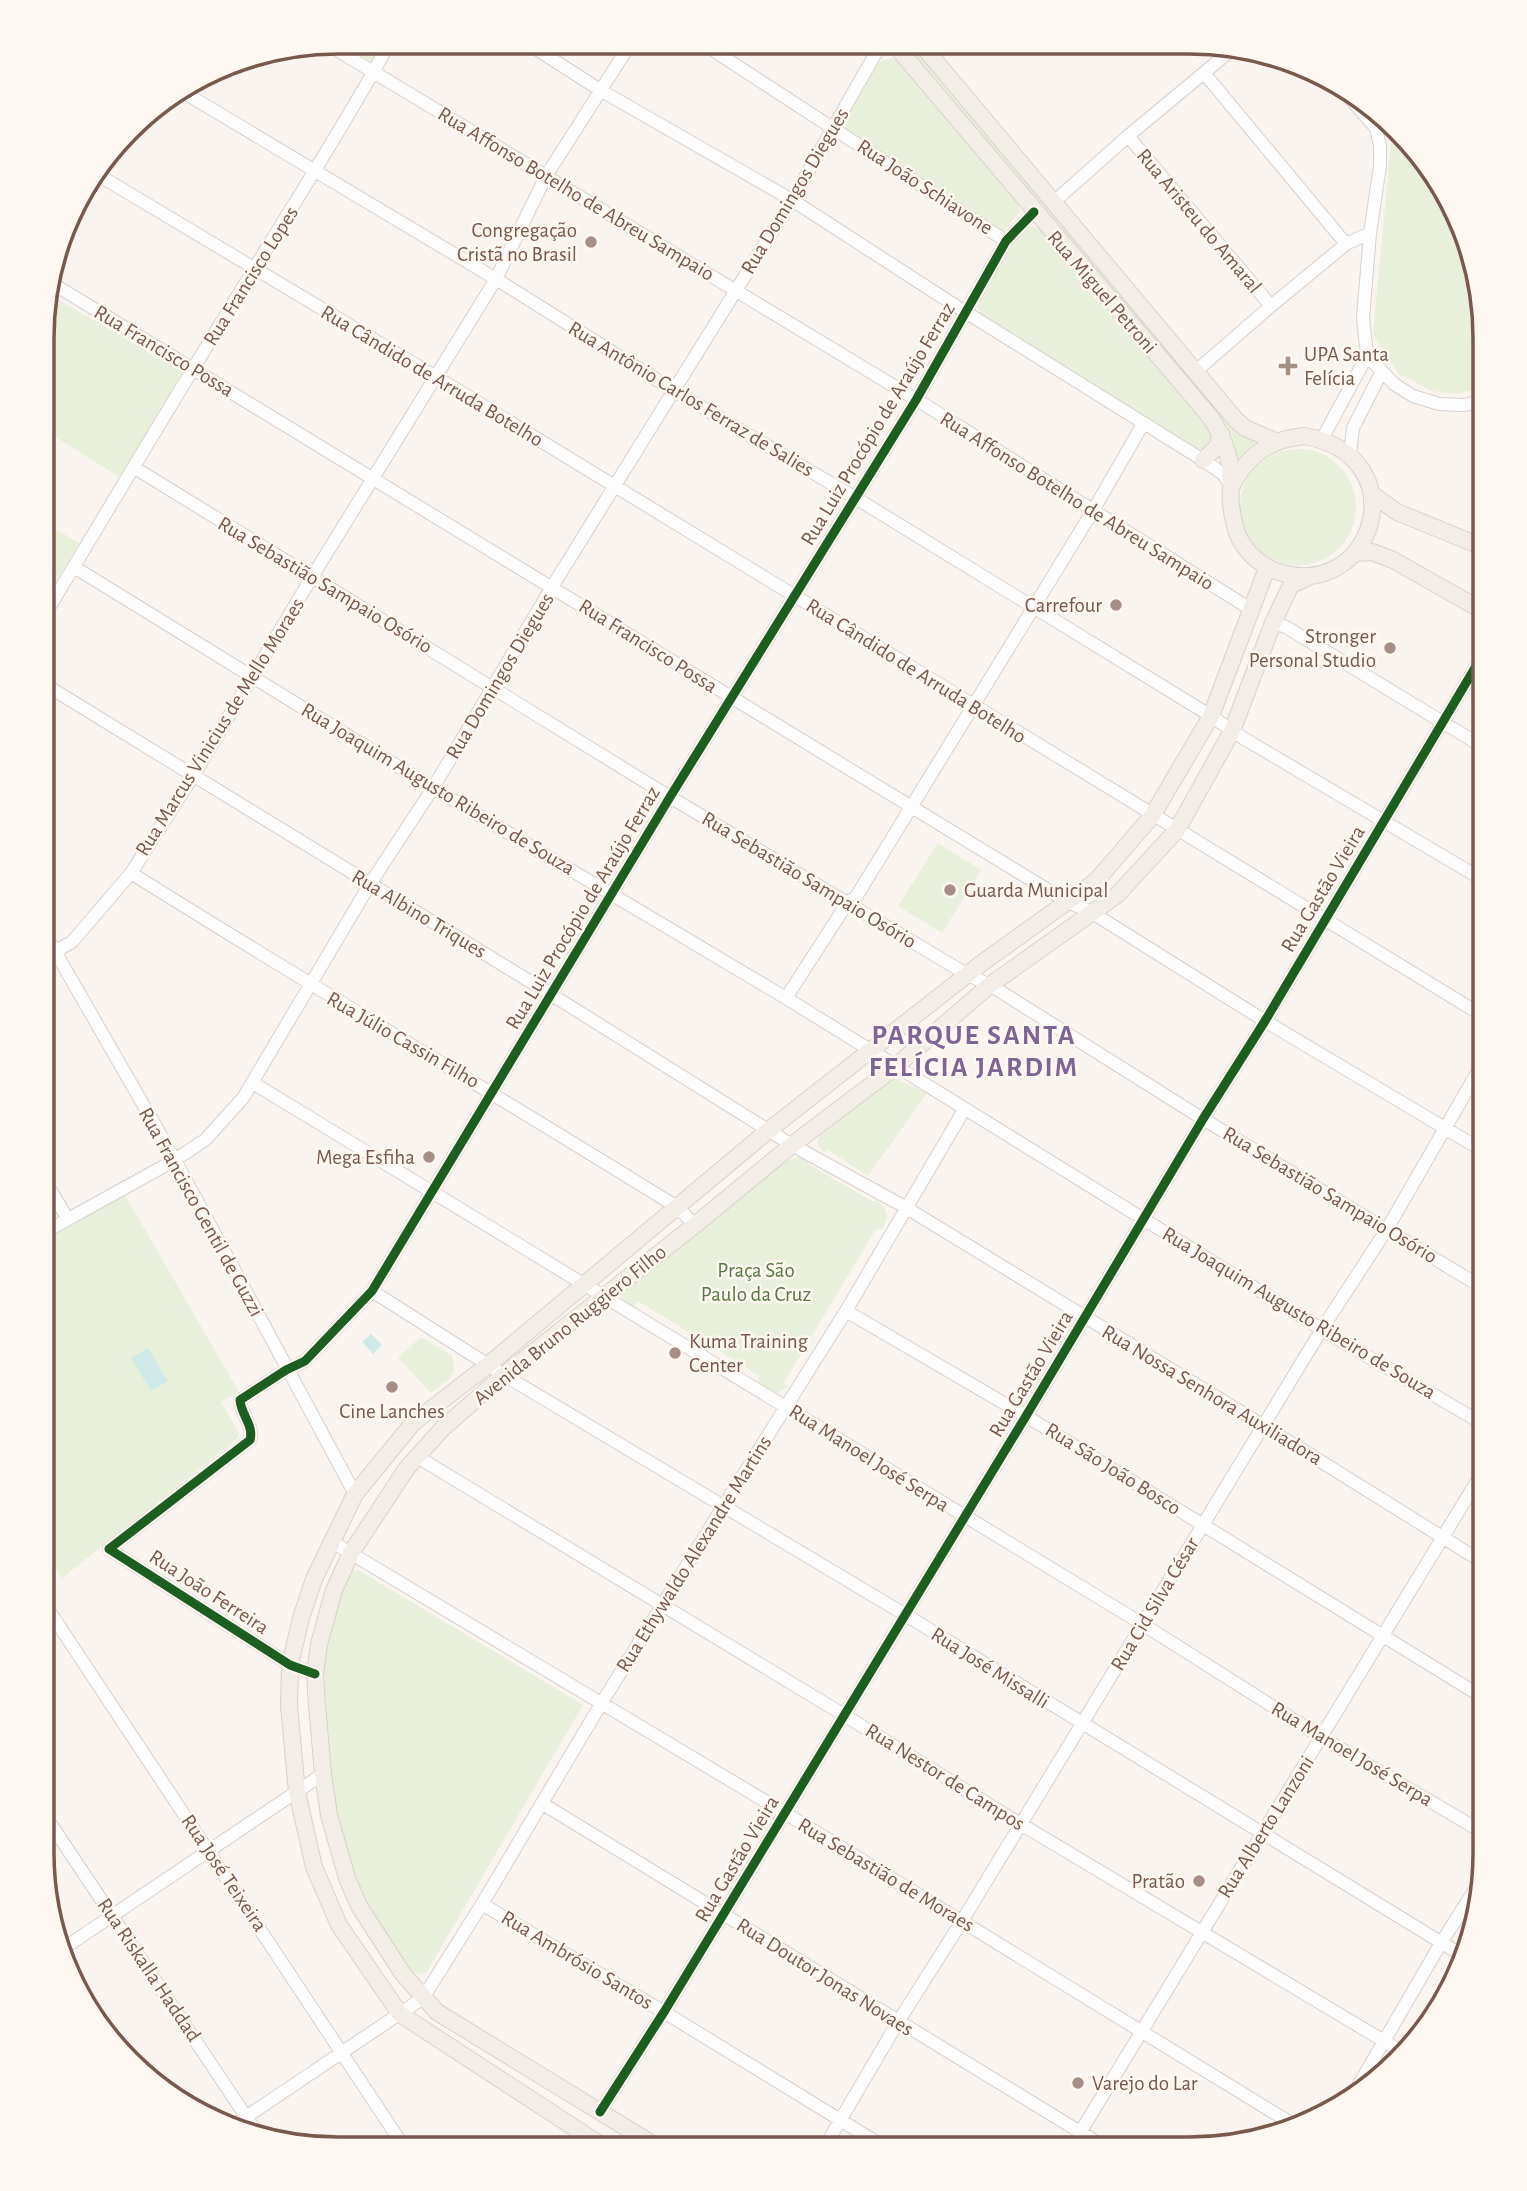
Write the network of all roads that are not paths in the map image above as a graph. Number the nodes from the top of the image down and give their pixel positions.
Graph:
1 (344, 54) edge
2 (384, 54) edge
3 (546, 54) edge
4 (624, 54) edge
5 (719, 54) edge
6 (875, 54) edge
7 (902, 54) edge
8 (930, 54) edge
9 (1223, 57) edge
10 (374, 72) junction
11 (1204, 73) junction
12 (600, 90) junction
13 (190, 96) edge
14 (1365, 116) edge
15 (834, 128) junction
16 (1128, 136) junction
17 (316, 172) junction
18 (546, 176) junction
19 (103, 178) edge
20 (792, 200) junction
21 (1055, 201) junction
22 (1034, 212) junction
23 (1370, 233) junction
24 (1006, 241) junction
25 (1346, 244) junction
26 (254, 269) junction
27 (496, 279) junction
28 (59, 288) edge
29 (736, 290) junction
30 (1270, 306) junction
31 (966, 312) junction
32 (1367, 356) junction
33 (193, 368) junction
34 (1196, 371) junction
35 (1381, 373) junction
36 (436, 377) junction
37 (673, 390) junction
38 (916, 400) junction
39 (1473, 403) edge
40 (1143, 424) junction
41 (1221, 434) junction
42 (1322, 439) junction
43 (1275, 442) junction
44 (1350, 455) junction
45 (1203, 460) junction
46 (135, 468) junction
47 (374, 478) junction
48 (1231, 486) junction
49 (614, 487) junction
50 (1373, 495) junction
51 (855, 497) junction
52 (1094, 509) junction
53 (1473, 543) edge
54 (1356, 553) junction
55 (74, 567) junction
56 (1267, 568) junction
57 (1311, 576) junction
58 (312, 577) junction
59 (552, 587) junction
60 (793, 596) junction
61 (54, 600) edge
62 (1473, 605) edge
63 (1033, 607) junction
64 (1252, 610) junction
65 (1273, 623) junction
66 (1473, 671) edge
67 (254, 677) junction
68 (492, 686) junction
69 (54, 690) edge
70 (733, 698) junction
71 (974, 707) junction
72 (1211, 716) junction
73 (1442, 723) junction
74 (1232, 731) junction
75 (1473, 741) edge
76 (193, 776) junction
77 (433, 788) junction
78 (670, 797) junction
79 (912, 806) junction
80 (1152, 816) junction
81 (1383, 822) junction
82 (1177, 830) junction
83 (131, 873) junction
84 (1473, 874) edge
85 (370, 884) junction
86 (611, 895) junction
87 (1066, 901) junction
88 (848, 902) junction
89 (1091, 912) junction
90 (1325, 920) junction
91 (54, 952) edge
92 (54, 963) edge
93 (968, 975) junction
94 (309, 985) junction
95 (990, 985) junction
96 (552, 995) junction
97 (786, 998) junction
98 (1473, 1010) edge
99 (1265, 1021) junction
100 (872, 1051) junction
101 (895, 1067) junction
102 (1473, 1079) edge
103 (253, 1083) junction
104 (493, 1092) junction
105 (964, 1110) junction
106 (1203, 1119) junction
107 (1445, 1127) junction
108 (769, 1130) junction
109 (1473, 1144) edge
110 (792, 1145) junction
111 (175, 1160) junction
112 (431, 1193) junction
113 (54, 1196) edge
114 (677, 1207) junction
115 (905, 1207) junction
116 (68, 1219) junction
117 (1143, 1219) junction
118 (695, 1225) junction
119 (54, 1227) edge
120 (1387, 1229) junction
121 (1473, 1282) edge
122 (583, 1285) junction
123 (372, 1291) junction
124 (604, 1298) junction
125 (846, 1311) junction
126 (1086, 1318) junction
127 (1322, 1329) junction
128 (488, 1365) junction
129 (286, 1370) junction
130 (504, 1375) junction
131 (785, 1407) junction
132 (1026, 1416) junction
133 (1473, 1418) edge
134 (1264, 1426) junction
135 (416, 1456) junction
136 (1473, 1487) edge
137 (355, 1494) junction
138 (723, 1507) junction
139 (964, 1517) junction
140 (1203, 1525) junction
141 (1441, 1537) junction
142 (332, 1542) junction
143 (109, 1549) joint
144 (351, 1553) junction
145 (1473, 1556) edge
146 (663, 1606) junction
147 (904, 1614) junction
148 (54, 1618) edge
149 (1143, 1625) junction
150 (1382, 1634) junction
151 (290, 1665) junction
152 (316, 1674) junction
153 (1473, 1691) edge
154 (601, 1704) junction
155 (844, 1715) junction
156 (1082, 1724) junction
157 (1321, 1737) junction
158 (323, 1774) junction
159 (297, 1792) junction
160 (542, 1804) junction
161 (785, 1814) junction
162 (1021, 1823) junction
163 (1473, 1827) edge
164 (54, 1829) edge
165 (1264, 1832) junction
166 (209, 1850) junction
167 (1468, 1900) edge
168 (482, 1904) junction
169 (724, 1914) junction
170 (113, 1915) junction
171 (962, 1921) junction
172 (1201, 1933) junction
173 (1441, 1942) junction
174 (69, 1945) edge
175 (1455, 1951) edge
176 (423, 1998) junction
177 (664, 2012) junction
178 (400, 2014) junction
179 (898, 2022) junction
180 (1142, 2032) junction
181 (1383, 2041) junction
182 (1395, 2048) edge
183 (343, 2052) junction
184 (1362, 2078) edge
185 (600, 2112) junction
186 (242, 2120) edge
187 (1286, 2120) edge
188 (841, 2121) junction
189 (1080, 2132) junction
190 (398, 2137) edge
191 (575, 2137) edge
192 (641, 2137) edge
193 (831, 2137) edge
194 (868, 2137) edge
195 (1077, 2137) edge
196 (1088, 2137) edge

1 - 10 street, Rua Affonso Botelho de Abreu Sampaio
2 - 10 street, Rua Francisco Lopes
3 - 12 street
4 - 12 street, Rua Marcus Vinicius de Mello Moraes
5 - 15 street, Rua João Schiavone
6 - 15 street, Rua Domingos Diegues
7 - 22 main road, Rua Miguel Petroni
8 - 21 main road, Rua Miguel Petroni
9 - 11 street
10 - 17 street, Rua Francisco Lopes
10 - 18 street, Rua Affonso Botelho de Abreu Sampaio
11 - 16 street
11 - 25 street
12 - 18 street, Rua Marcus Vinicius de Mello Moraes
12 - 20 street
13 - 17 street, Rua Antônio Carlos Ferraz de Salies
14 - 23 street
15 - 20 street, Rua Domingos Diegues
15 - 24 street, Rua João Schiavone
16 - 21 street
16 - 30 street, Rua Aristeu do Amaral
17 - 26 street, Rua Francisco Lopes
17 - 27 street, Rua Antônio Carlos Ferraz de Salies
18 - 27 street, Rua Marcus Vinicius de Mello Moraes
18 - 29 street, Rua Affonso Botelho de Abreu Sampaio
19 - 26 street, Rua Cândido de Arruda Botelho
20 - 29 street, Rua Domingos Diegues
20 - 31 street
21 - 34 main road, Rua Miguel Petroni
22 - 24 street, Rua Luiz Procópio de Araújo Ferraz
22 - 41 main road, Rua Miguel Petroni
23 - 25 street
23 - 32 street
24 - 31 street, Rua Luiz Procópio de Araújo Ferraz
25 - 30 street
26 - 33 street, Rua Francisco Lopes
26 - 36 street, Rua Cândido de Arruda Botelho
27 - 36 street, Rua Marcus Vinicius de Mello Moraes
27 - 37 street, Rua Antônio Carlos Ferraz de Salies
28 - 33 street, Rua Francisco Possa
29 - 37 street, Rua Domingos Diegues
29 - 38 street, Rua Affonso Botelho de Abreu Sampaio
30 - 34 street
31 - 38 street, Rua Luiz Procópio de Araújo Ferraz
31 - 40 street
32 - 35 street
32 - 42 street
33 - 46 street, Rua Francisco Lopes
33 - 47 street, Rua Francisco Possa
34 - 43 main road, Rua Miguel Petroni
35 - 39 street
35 - 44 street
36 - 47 street, Rua Marcus Vinicius de Mello Moraes
36 - 49 street, Rua Cândido de Arruda Botelho
37 - 49 street, Rua Domingos Diegues
37 - 51 street, Rua Antônio Carlos Ferraz de Salies
38 - 51 street, Rua Luiz Procópio de Araújo Ferraz
38 - 52 street, Rua Affonso Botelho de Abreu Sampaio
40 - 45 street
40 - 52 street
41 - 45 main road
41 - 48 main road, Rua Miguel Petroni
42 - 43 main road
42 - 44 main road
43 - 48 main road
44 - 50 main road
45 - 48 street
46 - 55 street, Rua Francisco Lopes
46 - 58 street, Rua Sebastião Sampaio Osório
47 - 58 street, Rua Marcus Vinicius de Mello Moraes
47 - 59 street, Rua Francisco Possa
48 - 56 main road
49 - 59 street, Rua Domingos Diegues
49 - 60 street, Rua Cândido de Arruda Botelho
50 - 53 main road
50 - 54 main road
51 - 60 street, Rua Luiz Procópio de Araújo Ferraz
51 - 63 street, Rua Antônio Carlos Ferraz de Salies
52 - 63 street
52 - 64 street, Rua Affonso Botelho de Abreu Sampaio
54 - 57 main road
54 - 62 main road
55 - 61 street, Rua Francisco Lopes
55 - 67 street, Rua Joaquim Augusto Ribeiro de Souza
56 - 57 main road
56 - 64 main road, Avenida Bruno Ruggiero Filho
57 - 65 main road, Avenida Bruno Ruggiero Filho
58 - 67 street, Rua Marcus Vinicius de Mello Moraes
58 - 68 street, Rua Sebastião Sampaio Osório
59 - 68 street, Rua Domingos Diegues
59 - 70 street, Rua Francisco Possa
60 - 70 street, Rua Luiz Procópio de Araújo Ferraz
60 - 71 street, Rua Cândido de Arruda Botelho
63 - 71 street
63 - 72 street, Rua Antônio Carlos Ferraz de Salies
64 - 72 main road, Avenida Bruno Ruggiero Filho
65 - 73 street
65 - 74 main road, Avenida Bruno Ruggiero Filho
66 - 73 street, Rua Gastão Vieira
67 - 76 street, Rua Marcus Vinicius de Mello Moraes
67 - 77 street, Rua Joaquim Augusto Ribeiro de Souza
68 - 77 street, Rua Domingos Diegues
68 - 78 street, Rua Sebastião Sampaio Osório
69 - 76 street, Rua Albino Triques
70 - 78 street, Rua Luiz Procópio de Araújo Ferraz
70 - 79 street, Rua Francisco Possa
71 - 79 street
71 - 80 street, Rua Cândido de Arruda Botelho
72 - 74 street, Rua Antônio Carlos Ferraz de Salies
72 - 80 main road, Avenida Bruno Ruggiero Filho
73 - 75 street
73 - 81 street, Rua Gastão Vieira
74 - 81 street, Rua Antônio Carlos Ferraz de Salies
74 - 82 main road, Avenida Bruno Ruggiero Filho
76 - 83 street, Rua Marcus Vinicius de Mello Moraes
76 - 85 street, Rua Albino Triques
77 - 85 street, Rua Domingos Diegues
77 - 86 street, Rua Joaquim Augusto Ribeiro de Souza
78 - 86 street, Rua Luiz Procópio de Araújo Ferraz
78 - 88 street, Rua Sebastião Sampaio Osório
79 - 87 street, Rua Francisco Possa
79 - 88 street
80 - 82 street, Rua Cândido de Arruda Botelho
80 - 87 main road, Avenida Bruno Ruggiero Filho
81 - 84 street, Rua Antônio Carlos Ferraz de Salies
81 - 90 street, Rua Gastão Vieira
82 - 89 main road, Avenida Bruno Ruggiero Filho
82 - 90 street, Rua Cândido de Arruda Botelho
83 - 91 street, Rua Marcus Vinicius de Mello Moraes
83 - 94 street, Rua Júlio Cassin Filho
85 - 94 street, Rua Domingos Diegues
85 - 96 street, Rua Albino Triques
86 - 96 street, Rua Luiz Procópio de Araújo Ferraz
86 - 97 street, Rua Joaquim Augusto Ribeiro de Souza
87 - 89 street, Rua Francisco Possa
87 - 93 main road, Avenida Bruno Ruggiero Filho
88 - 93 street, Rua Sebastião Sampaio Osório
88 - 97 street
89 - 95 main road, Avenida Bruno Ruggiero Filho
89 - 99 street, Rua Francisco Possa
90 - 98 street, Rua Cândido de Arruda Botelho
90 - 99 street, Rua Gastão Vieira
92 - 111 street, Rua Francisco Gentil de Guzzi
93 - 95 street, Rua Sebastião Sampaio Osório
93 - 100 main road, Avenida Bruno Ruggiero Filho
94 - 103 street, Rua Domingos Diegues
94 - 104 street, Rua Júlio Cassin Filho
95 - 101 main road, Avenida Bruno Ruggiero Filho
95 - 106 street, Rua Sebastião Sampaio Osório
96 - 104 street, Rua Luiz Procópio de Araújo Ferraz
96 - 108 street, Rua Albino Triques
97 - 100 street, Rua Joaquim Augusto Ribeiro de Souza
99 - 106 street, Rua Gastão Vieira
99 - 107 street, Rua Francisco Possa
100 - 101 street, Rua Joaquim Augusto Ribeiro de Souza
100 - 108 main road, Avenida Bruno Ruggiero Filho
101 - 105 street, Rua Joaquim Augusto Ribeiro de Souza
101 - 110 main road, Avenida Bruno Ruggiero Filho
102 - 107 street, Rua Cid Silva César
103 - 111 street, Rua Domingos Diegues
103 - 112 street, Rua Manoel José Serpa
104 - 112 street, Rua Luiz Procópio de Araújo Ferraz
104 - 114 street, Rua Júlio Cassin Filho
105 - 115 street, Rua Ethywaldo Alexandre Martins
105 - 117 street, Rua Joaquim Augusto Ribeiro de Souza
106 - 117 street, Rua Gastão Vieira
106 - 120 street, Rua Sebastião Sampaio Osório
107 - 109 street, Rua Francisco Possa
107 - 120 street, Rua Cid Silva César
108 - 110 street, Rua Albino Triques
108 - 114 main road, Avenida Bruno Ruggiero Filho
110 - 115 street, Rua Nossa Senhora Auxiliadora
110 - 118 main road, Avenida Bruno Ruggiero Filho
111 - 116 street, Rua Domingos Diegues
111 - 129 street, Rua Francisco Gentil de Guzzi
112 - 122 street, Rua Manoel José Serpa
112 - 123 street, Rua Luiz Procópio de Araújo Ferraz
113 - 116 street
114 - 118 street, Rua Júlio Cassin Filho
114 - 122 main road, Avenida Bruno Ruggiero Filho
115 - 125 street, Rua Ethywaldo Alexandre Martins
115 - 126 street, Rua Nossa Senhora Auxiliadora
116 - 119 street, Rua Domingos Diegues
117 - 126 street, Rua Gastão Vieira
117 - 127 street, Rua Joaquim Augusto Ribeiro de Souza
118 - 124 main road, Avenida Bruno Ruggiero Filho
120 - 121 street, Rua Sebastião Sampaio Osório
120 - 127 street, Rua Cid Silva César
122 - 124 street, Rua Manoel José Serpa
122 - 128 main road, Avenida Bruno Ruggiero Filho
123 - 128 street, Rua José Missalli
123 - 129 street, Rua Luiz Procópio de Araújo Ferraz
124 - 130 main road, Avenida Bruno Ruggiero Filho
124 - 131 street, Rua Manoel José Serpa
125 - 131 street, Rua Ethywaldo Alexandre Martins
125 - 132 street, Rua São João Bosco
126 - 132 street, Rua Gastão Vieira
126 - 134 street, Rua Nossa Senhora Auxiliadora
127 - 133 street, Rua Joaquim Augusto Ribeiro de Souza
127 - 134 street, Rua Cid Silva César
128 - 130 street, Rua José Missalli
128 - 137 main road, Avenida Bruno Ruggiero Filho
129 - 137 street, Rua Francisco Gentil de Guzzi
129 - 143 street, Rua Luiz Procópio de Araújo Ferraz
130 - 135 main road, Avenida Bruno Ruggiero Filho
130 - 138 street, Rua José Missalli
131 - 138 street, Rua Ethywaldo Alexandre Martins
131 - 139 street, Rua Manoel José Serpa
132 - 139 street, Rua Gastão Vieira
132 - 140 street, Rua São João Bosco
134 - 140 street, Rua Cid Silva César
134 - 141 street, Rua Nossa Senhora Auxiliadora
135 - 144 main road, Avenida Bruno Ruggiero Filho
135 - 146 street, Rua Nestor de Campos
136 - 141 street, Rua Alberto Lanzoni
137 - 142 main road, Avenida Bruno Ruggiero Filho
138 - 146 street, Rua Ethywaldo Alexandre Martins
138 - 147 street, Rua José Missalli
139 - 147 street, Rua Gastão Vieira
139 - 149 street, Rua Manoel José Serpa
140 - 149 street, Rua Cid Silva César
140 - 150 street, Rua São João Bosco
141 - 145 street, Rua Nossa Senhora Auxiliadora
141 - 150 street, Rua Alberto Lanzoni
142 - 144 street, Rua Sebastião de Moraes
142 - 151 main road, Avenida Bruno Ruggiero Filho
143 - 151 street, Rua João Ferreira
144 - 152 main road, Avenida Bruno Ruggiero Filho
144 - 154 street, Rua Sebastião de Moraes
146 - 154 street, Rua Ethywaldo Alexandre Martins
146 - 155 street, Rua Nestor de Campos
147 - 155 street, Rua Gastão Vieira
147 - 156 street, Rua José Missalli
148 - 166 street, Rua José Teixeira
149 - 156 street, Rua Cid Silva César
149 - 157 street, Rua Manoel José Serpa
150 - 153 street, Rua São João Bosco
150 - 157 street, Rua Alberto Lanzoni
151 - 152 street, Rua João Ferreira
151 - 159 main road, Avenida Bruno Ruggiero Filho
152 - 158 main road, Avenida Bruno Ruggiero Filho
154 - 160 street, Rua Ethywaldo Alexandre Martins
154 - 161 street, Rua Sebastião de Moraes
155 - 161 street, Rua Gastão Vieira
155 - 162 street, Rua Nestor de Campos
156 - 162 street, Rua Cid Silva César
156 - 165 street, Rua José Missalli
157 - 163 street, Rua Manoel José Serpa
157 - 165 street, Rua Alberto Lanzoni
158 - 159 street
158 - 176 main road, Avenida Bruno Ruggiero Filho
159 - 166 street
159 - 178 main road, Avenida Bruno Ruggiero Filho
160 - 168 street, Rua Ethywaldo Alexandre Martins
160 - 169 street, Rua Doutor Jonas Novaes
161 - 169 street, Rua Gastão Vieira
161 - 171 street, Rua Sebastião de Moraes
162 - 171 street, Rua Cid Silva César
162 - 172 street, Rua Nestor de Campos
164 - 170 street, Rua Riskalla Haddad
165 - 172 street, Rua Alberto Lanzoni
165 - 173 street, Rua José Missalli
166 - 170 street
166 - 183 street, Rua José Teixeira
167 - 173 street
168 - 176 street, Rua Ethywaldo Alexandre Martins
168 - 177 street, Rua Ambrósio Santos
169 - 177 street, Rua Gastão Vieira
169 - 179 street, Rua Doutor Jonas Novaes
170 - 174 street
170 - 186 street, Rua Riskalla Haddad
171 - 179 street, Rua Cid Silva César
171 - 180 street, Rua Sebastião de Moraes
172 - 180 street, Rua Alberto Lanzoni
172 - 181 street, Rua Nestor de Campos
173 - 175 street, Rua José Missalli
173 - 181 street
176 - 178 street
176 - 185 main road, Avenida Bruno Ruggiero Filho
177 - 185 street, Rua Gastão Vieira
177 - 188 street, Rua Ambrósio Santos
178 - 183 street
178 - 191 main road, Avenida Bruno Ruggiero Filho
179 - 188 street, Rua Cid Silva César
179 - 189 street, Rua Doutor Jonas Novaes
180 - 187 street, Rua Sebastião de Moraes
180 - 189 street, Rua Alberto Lanzoni
181 - 182 street, Rua Nestor de Campos
181 - 184 street
183 - 186 street
183 - 190 street, Rua José Teixeira
185 - 192 main road, Avenida Bruno Ruggiero Filho
188 - 193 street, Rua Cid Silva César
188 - 194 street, Rua Ambrósio Santos
189 - 195 street, Rua Alberto Lanzoni
189 - 196 street, Rua Doutor Jonas Novaes

